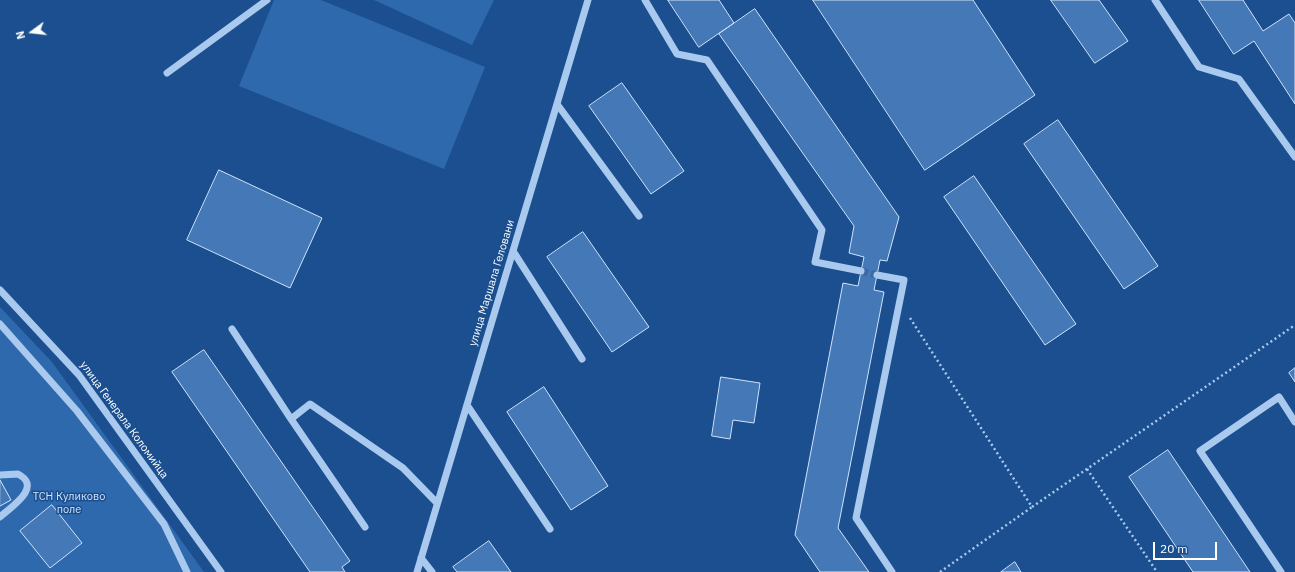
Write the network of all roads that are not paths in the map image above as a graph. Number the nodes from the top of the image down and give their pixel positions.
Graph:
1 (267, 0) edge
2 (588, 0) edge
3 (645, 0) edge
4 (1155, 0) edge
5 (167, 73) dead end
6 (557, 104) junction
7 (1295, 157) edge
8 (639, 216) dead end
9 (513, 251) junction
10 (861, 272) tunnel mouth
11 (877, 275) tunnel mouth
12 (0, 290) edge
13 (0, 324) edge
14 (232, 329) dead end
15 (582, 359) dead end
16 (467, 405) junction
17 (291, 419) junction
18 (1295, 422) edge
19 (0, 475) edge
20 (437, 503) junction
21 (0, 517) edge
22 (365, 527) dead end
23 (550, 530) dead end
24 (421, 558) junction
25 (187, 572) edge
26 (221, 572) edge
27 (417, 572) edge
28 (432, 572) edge
29 (892, 572) edge
30 (1281, 572) edge

1 - 5 street
2 - 6 street, улица Маршала Геловани
3 - 10 street
4 - 7 street
6 - 8 street
6 - 9 street, улица Маршала Геловани
9 - 15 street
9 - 16 street, улица Маршала Геловани
11 - 29 street
12 - 26 street, улица Генерала Коломийца
13 - 25 street
14 - 17 street
16 - 20 street, улица Маршала Геловани
16 - 23 street
17 - 20 street
17 - 22 street
18 - 30 street
19 - 21 street
20 - 24 street, улица Маршала Геловани
24 - 27 street, улица Маршала Геловани
24 - 28 street

